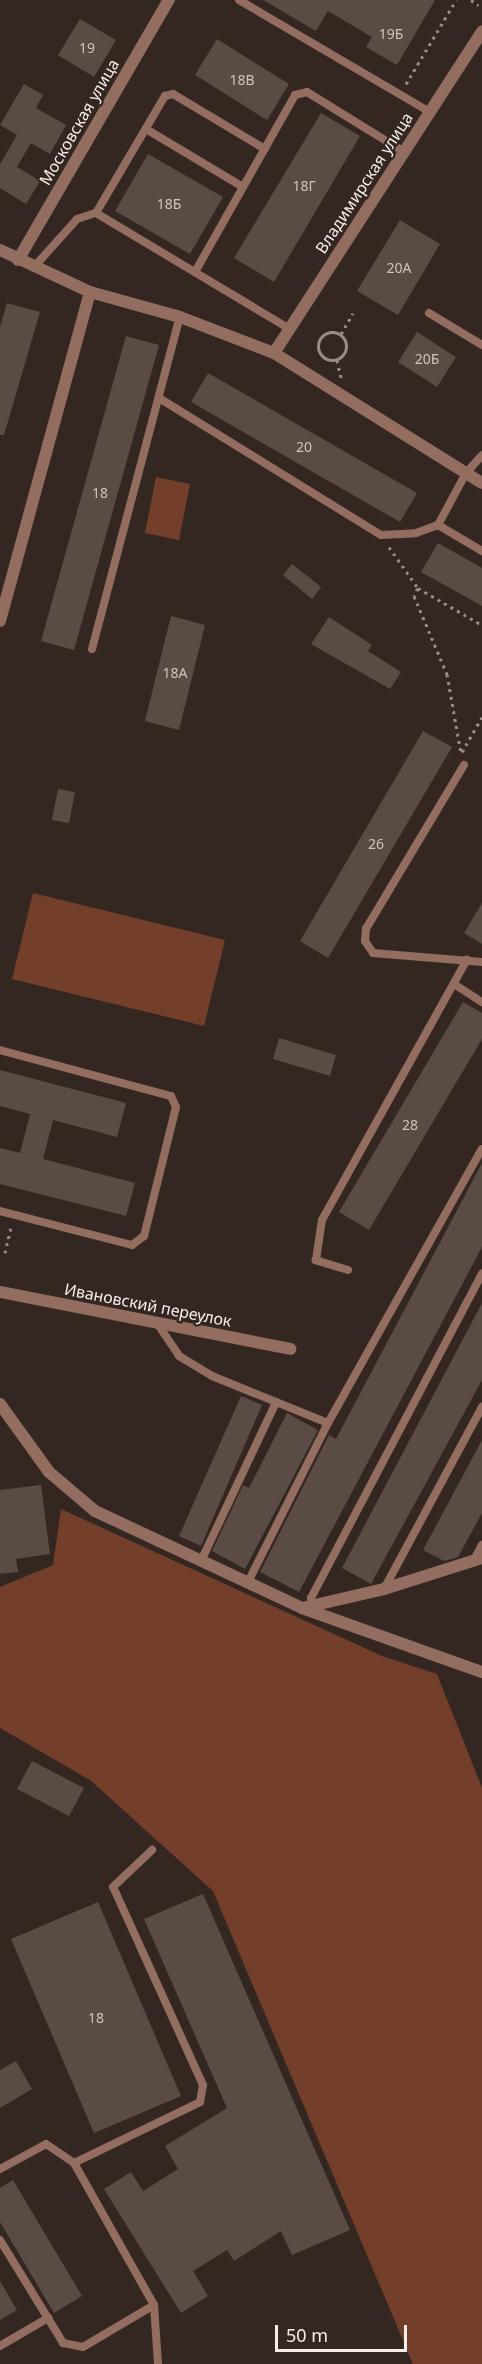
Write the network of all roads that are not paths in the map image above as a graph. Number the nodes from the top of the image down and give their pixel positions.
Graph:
1 (169, 0) edge
2 (239, 0) edge
3 (482, 31) edge
4 (430, 112) junction
5 (146, 129) junction
6 (265, 149) junction
7 (404, 152) junction
8 (243, 187) junction
9 (96, 213) junction
10 (0, 250) edge
11 (18, 260) junction
12 (34, 267) junction
13 (195, 272) junction
14 (90, 292) junction
15 (429, 312) dead end
16 (180, 317) junction
17 (290, 329) junction
18 (482, 345) edge
19 (274, 353) junction
20 (159, 398) junction
21 (482, 455) edge
22 (466, 473) junction
23 (482, 483) edge
24 (438, 525) junction
25 (482, 551) edge
26 (0, 621) edge
27 (92, 648) dead end
28 (464, 765) dead end
29 (467, 960) junction
30 (482, 962) edge
31 (454, 984) junction
32 (482, 1002) edge
33 (0, 1050) edge
34 (482, 1149) edge
35 (0, 1211) edge
36 (348, 1270) dead end
37 (482, 1273) edge
38 (0, 1292) edge
39 (159, 1326) junction
40 (290, 1349) dead end
41 (276, 1402) junction
42 (0, 1404) edge
43 (482, 1407) edge
44 (328, 1423) junction
45 (482, 1545) edge
46 (478, 1560) edge
47 (201, 1561) junction
48 (248, 1582) junction
49 (384, 1589) junction
50 (307, 1607) junction
51 (482, 1672) edge
52 (152, 1850) dead end
53 (74, 2163) junction
54 (0, 2169) edge
55 (0, 2240) edge
56 (154, 2305) junction
57 (48, 2318) junction
58 (0, 2346) edge
59 (158, 2364) edge

1 - 11 street, Московская улица
2 - 4 lane
3 - 4 street, Владимирская улица
4 - 7 street, Владимирская улица
5 - 6 lane
5 - 8 lane
5 - 9 lane
6 - 7 lane
6 - 8 lane
7 - 17 street, Владимирская улица
8 - 13 lane
9 - 12 lane
9 - 13 lane
10 - 11 street
11 - 12 street
12 - 14 street
13 - 17 lane
14 - 16 street
14 - 26 street
15 - 18 lane
16 - 19 street
16 - 20 lane
17 - 19 street, Владимирская улица
19 - 22 street
20 - 24 lane
20 - 27 lane
21 - 22 lane
22 - 23 street
22 - 24 lane
24 - 25 lane
28 - 29 lane
29 - 30 lane
29 - 31 lane
31 - 32 lane
31 - 36 lane
33 - 35 lane
34 - 44 lane
37 - 50 lane
38 - 39 street, Ивановский переулок
39 - 40 street, Ивановский переулок
39 - 41 lane
41 - 44 lane
41 - 47 lane
42 - 47 street
43 - 49 lane
44 - 48 lane
45 - 46 lane
46 - 49 street
47 - 48 street
48 - 50 street
49 - 50 street
50 - 51 street
52 - 53 lane
53 - 54 lane
53 - 56 lane
55 - 57 lane
56 - 57 lane
56 - 59 lane
57 - 58 lane

